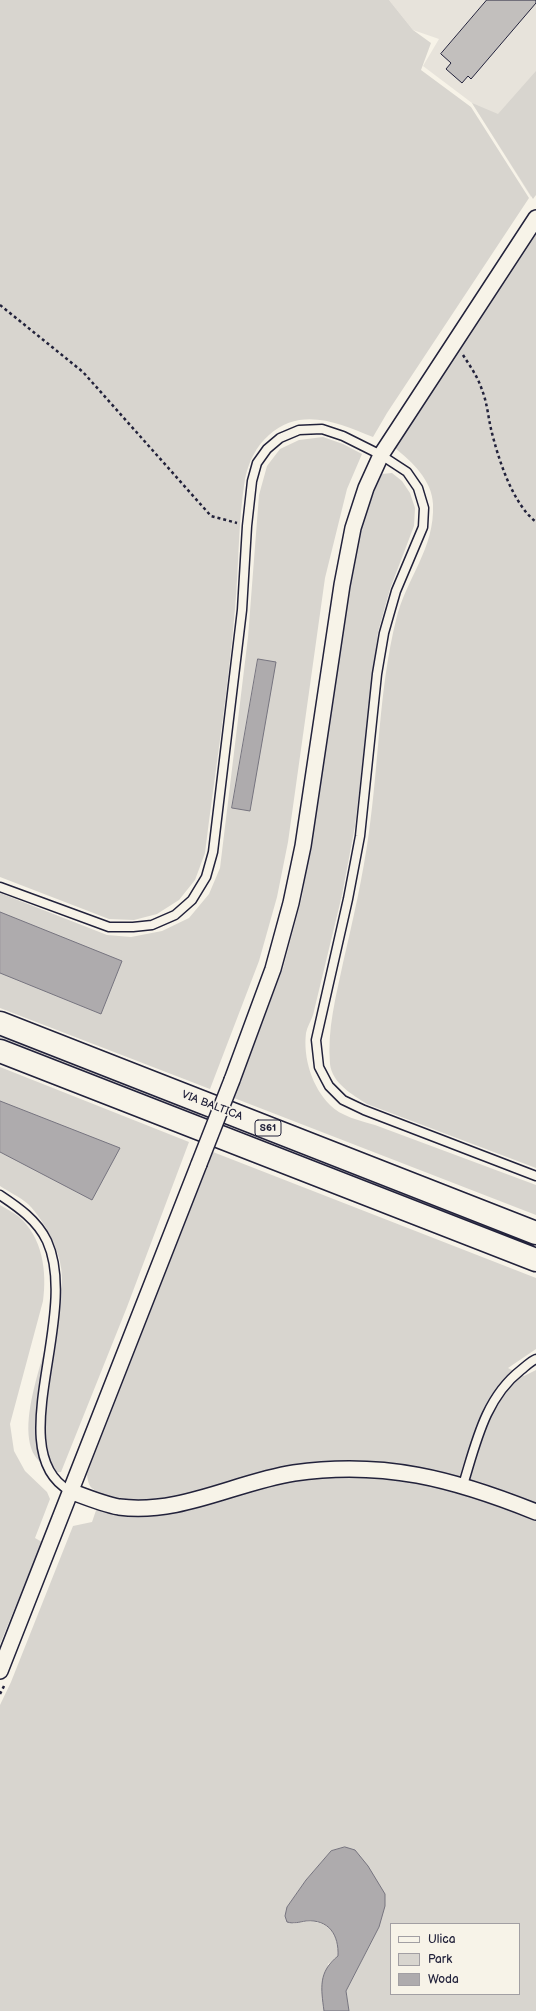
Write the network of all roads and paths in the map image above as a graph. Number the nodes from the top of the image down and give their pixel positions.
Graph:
1 (536, 218) edge
2 (0, 305) edge
3 (452, 343) junction
4 (381, 455) junction
5 (536, 522) edge
6 (247, 526) junction
7 (0, 887) edge
8 (0, 1023) edge
9 (0, 1051) edge
10 (536, 1176) edge
11 (0, 1195) edge
12 (536, 1233) edge
13 (536, 1260) edge
14 (45, 1321) dead end
15 (536, 1359) edge
16 (44, 1478) dead end
17 (463, 1485) junction
18 (70, 1491) junction
19 (536, 1512) edge
20 (0, 1671) edge

1 - 3 street
2 - 6 path
3 - 4 street
3 - 5 path
4 - 6 lane
4 - 10 lane
4 - 18 street, bridge
6 - 7 lane
8 - 12 highway, VIA BALTICA / S61
9 - 13 highway, S61
11 - 14 lane
15 - 17 lane
16 - 18 lane
17 - 18 street
17 - 19 street
18 - 20 street

